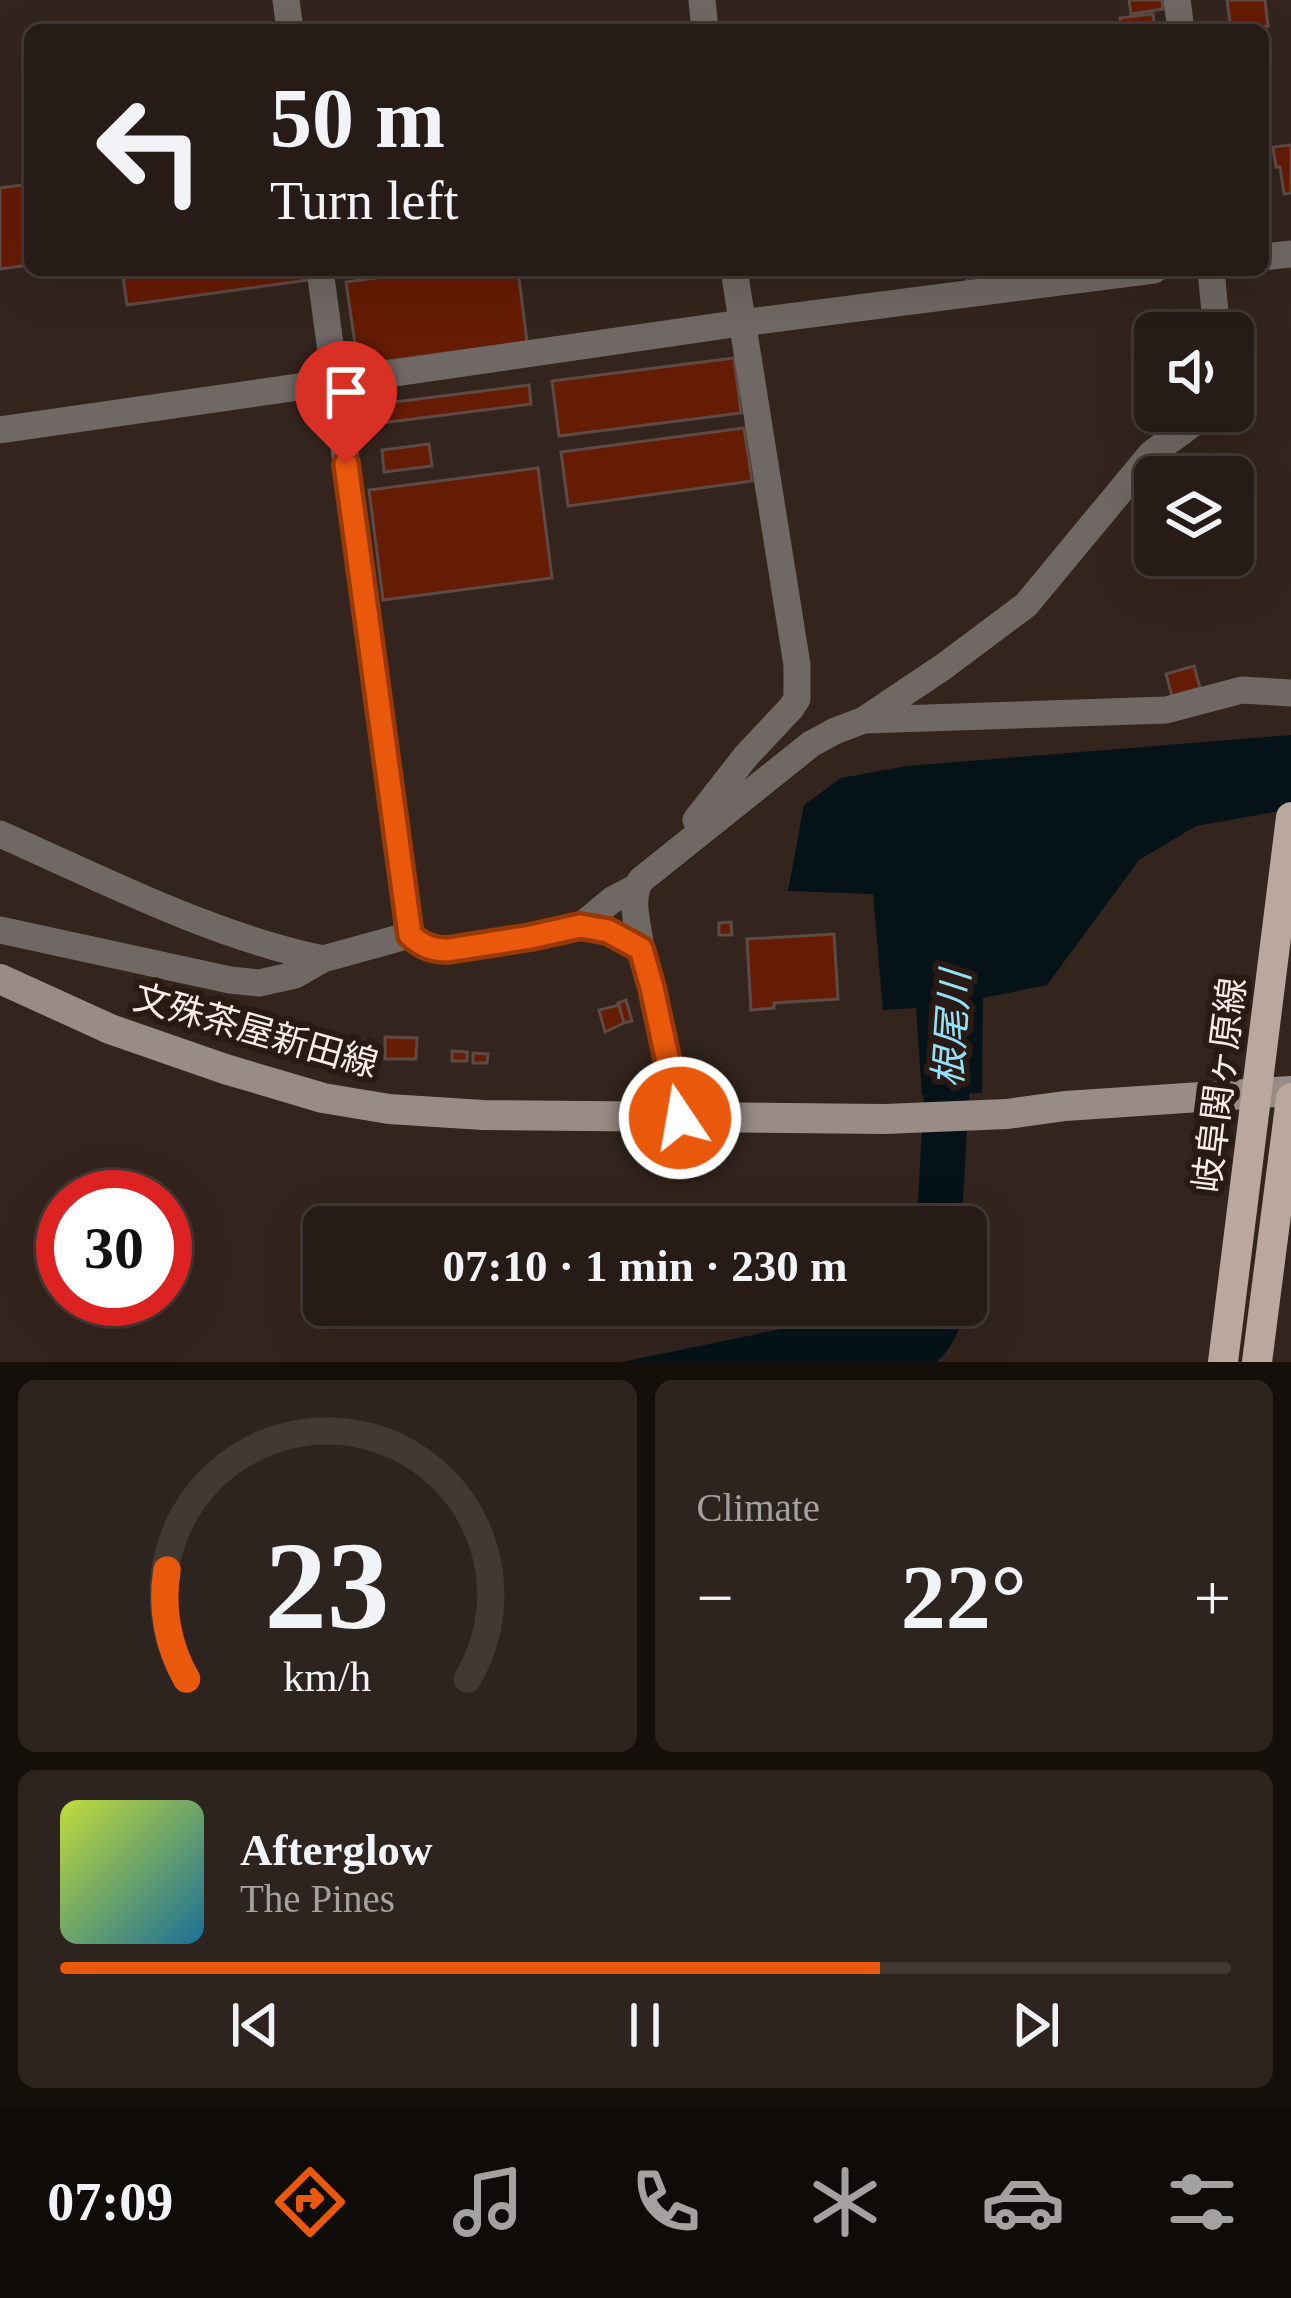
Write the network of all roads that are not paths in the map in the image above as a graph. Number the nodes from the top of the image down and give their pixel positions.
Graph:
1 (321, 276) edge
2 (735, 276) edge
3 (1107, 276) edge
4 (1211, 276) edge
5 (1215, 312) edge
6 (741, 323) junction
7 (334, 381) junction
8 (0, 430) edge
9 (1181, 432) edge
10 (1291, 693) edge
11 (864, 720) junction
12 (1291, 817) edge
13 (0, 834) edge
14 (665, 862) junction
15 (635, 888) junction
16 (580, 926) junction
17 (0, 930) edge
18 (410, 935) junction
19 (641, 949) junction
20 (323, 959) junction
21 (0, 979) edge
22 (1291, 1094) edge
23 (680, 1118) junction
24 (1223, 1362) edge
25 (1257, 1362) edge

1 - 7 street
2 - 6 street
3 - 6 street
4 - 5 street
6 - 7 street
6 - 14 street
7 - 8 street
7 - 18 street
9 - 11 street
10 - 11 street
11 - 14 street
12 - 24 main road, 岐阜関ヶ原線, bridge
13 - 20 street
14 - 15 street
15 - 16 street
15 - 19 street
16 - 18 street
16 - 19 street
17 - 20 street
18 - 20 street
19 - 23 street
21 - 23 main road, 文殊茶屋新田線
22 - 23 main road, 文殊茶屋新田線
22 - 25 main road, 岐阜関ヶ原線

